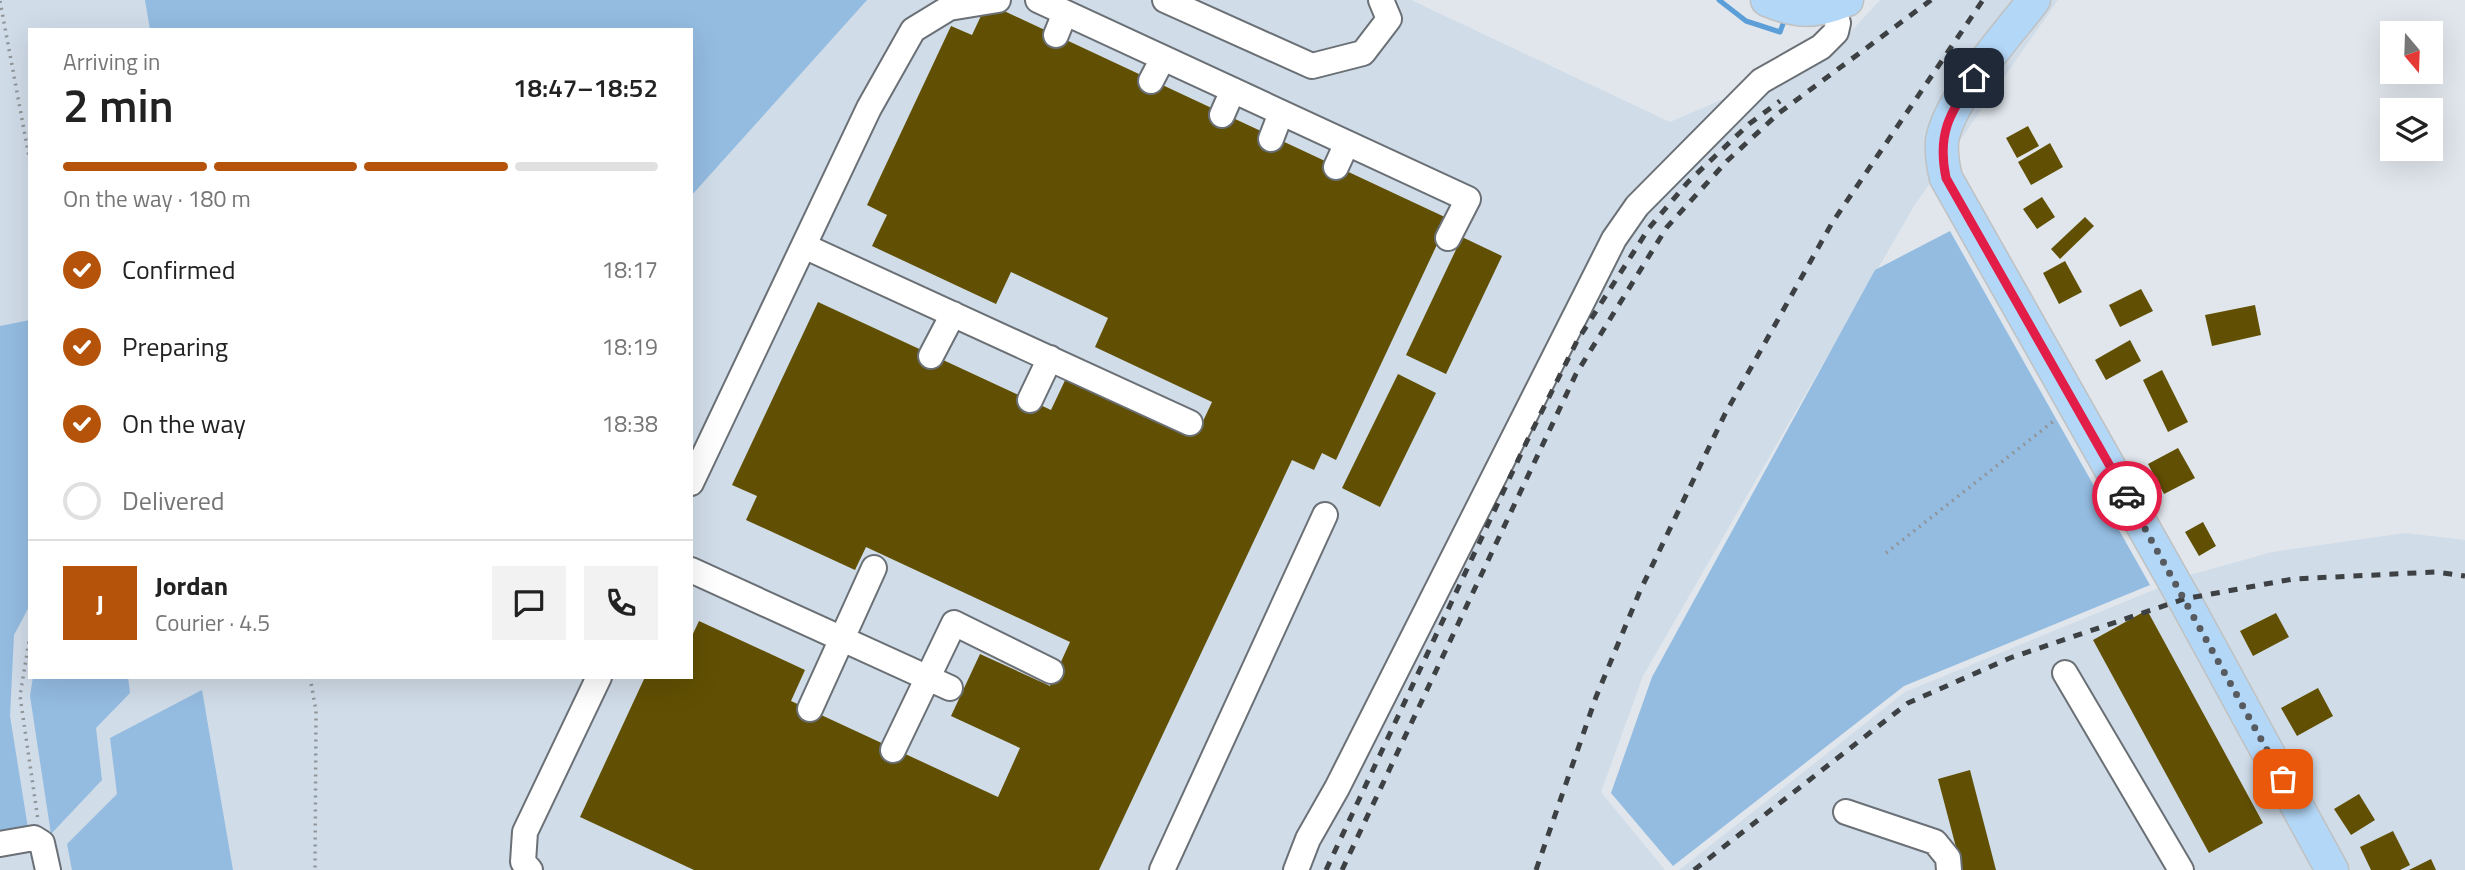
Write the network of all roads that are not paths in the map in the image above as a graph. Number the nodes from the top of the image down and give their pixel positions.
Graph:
1 (999, 0) edge
2 (1038, 0) edge
3 (1165, 0) edge
4 (1381, 0) edge
5 (1766, 0) edge
6 (2034, 0) edge
7 (1839, 3) edge
8 (1163, 58) junction
9 (1151, 81) dead end
10 (1233, 90) junction
11 (1281, 113) junction
12 (1222, 116) dead end
13 (1271, 139) dead end
14 (1347, 143) junction
15 (1336, 167) dead end
16 (1448, 239) dead end
17 (804, 246) junction
18 (953, 314) junction
19 (931, 356) dead end
20 (1050, 358) junction
21 (1030, 400) dead end
22 (1190, 423) dead end
23 (693, 479) edge
24 (1325, 515) dead end
25 (874, 568) dead end
26 (693, 571) edge
27 (842, 639) junction
28 (1044, 660) dead end
29 (2065, 673) dead end
30 (927, 677) junction
31 (598, 679) edge
32 (950, 688) dead end
33 (810, 709) dead end
34 (893, 750) dead end
35 (1846, 813) dead end
36 (0, 844) edge
37 (48, 870) edge
38 (530, 870) edge
39 (1162, 870) edge
40 (1296, 870) edge
41 (1949, 870) edge
42 (2181, 870) edge
43 (2332, 870) edge

1 - 17 lane
2 - 8 lane
3 - 4 lane
5 - 7 main road
6 - 43 main road
7 - 40 lane
8 - 9 lane
8 - 10 lane
10 - 11 lane
10 - 12 lane
11 - 13 lane
11 - 14 lane
14 - 15 lane
14 - 16 lane
17 - 18 lane
17 - 23 lane
18 - 19 lane
18 - 20 lane
20 - 21 lane
20 - 22 lane
24 - 39 lane
25 - 27 lane
26 - 27 lane
27 - 30 lane
27 - 33 lane
28 - 30 lane
29 - 42 lane
30 - 32 lane
30 - 34 lane
31 - 38 lane
35 - 41 lane
36 - 37 lane

